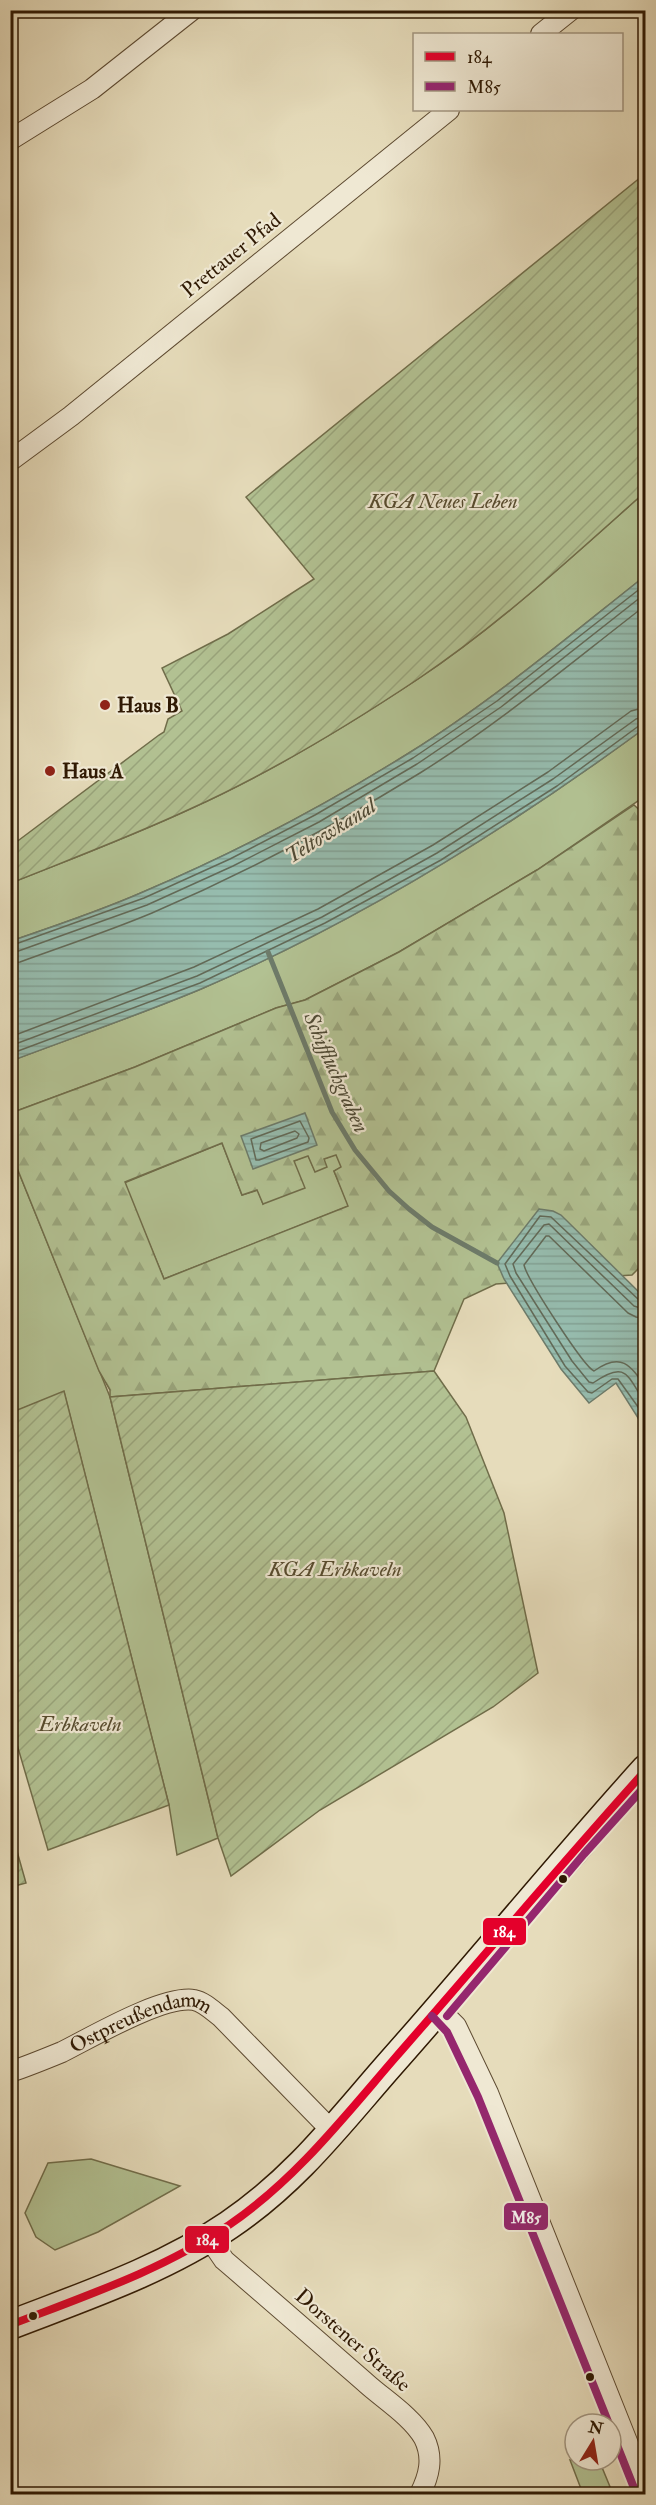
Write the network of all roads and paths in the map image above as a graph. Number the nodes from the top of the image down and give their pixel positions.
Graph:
1 (192, 10) edge
2 (571, 10) edge
3 (542, 33) edge
4 (448, 111) edge
5 (10, 140) edge
6 (10, 461) edge
7 (645, 1769) edge
8 (439, 2009) junction
9 (10, 2072) edge
10 (333, 2132) junction
11 (209, 2238) junction
12 (10, 2325) edge
13 (645, 2489) edge
14 (420, 2494) edge

1 - 5 street
2 - 3 street
4 - 6 street, Prettauer Pfad
7 - 8 main road
8 - 10 main road
8 - 13 street
9 - 10 street, Ostpreußendamm
10 - 11 main road
11 - 12 main road
11 - 14 street, Dorstener Straße

